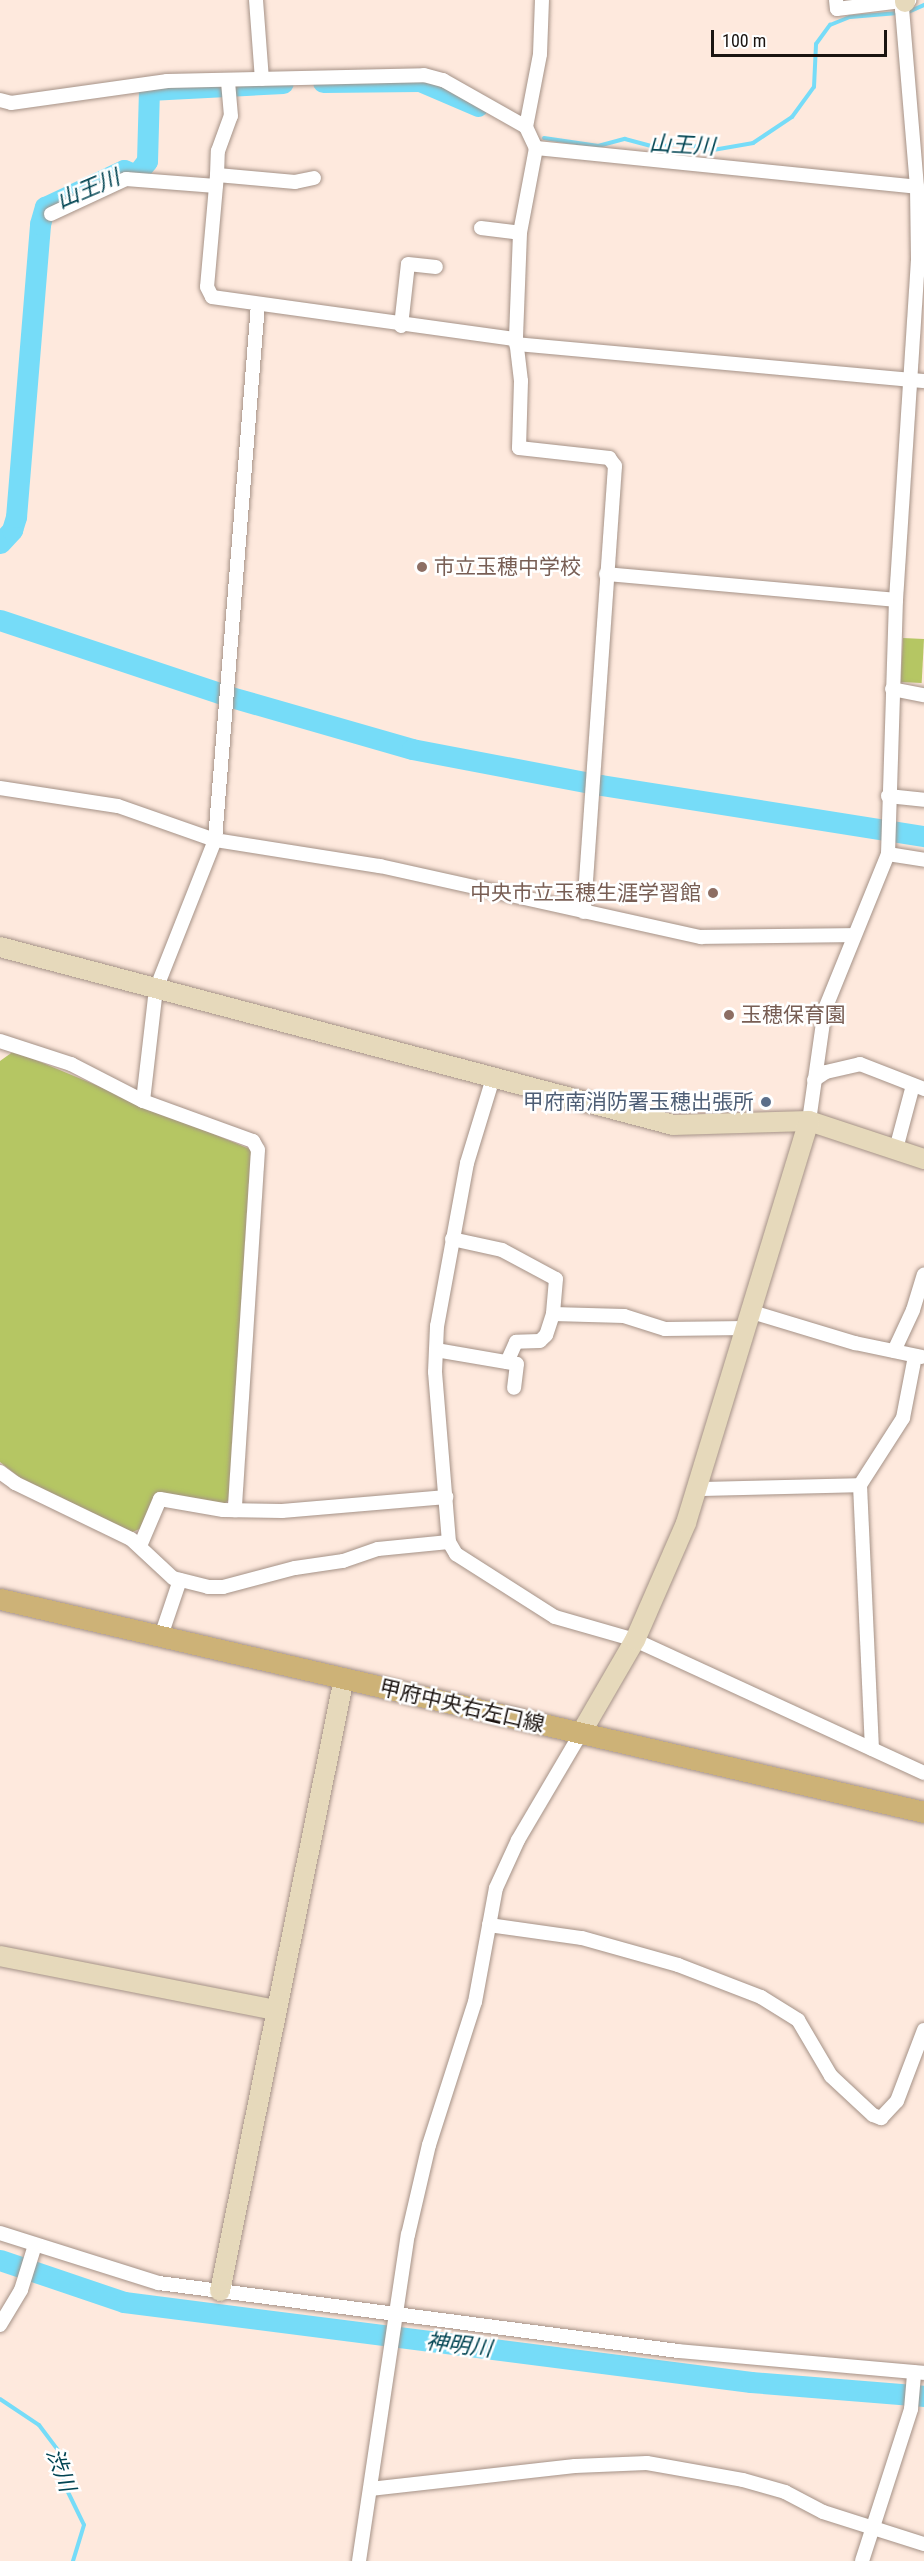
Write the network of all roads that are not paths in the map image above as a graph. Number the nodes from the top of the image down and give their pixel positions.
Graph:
1 (256, 0) edge
2 (542, 0) edge
3 (836, 0) edge
4 (905, 7) edge
5 (262, 79) junction
6 (228, 82) junction
7 (0, 100) edge
8 (526, 127) junction
9 (536, 148) junction
10 (314, 178) dead end
11 (216, 181) junction
12 (917, 187) junction
13 (51, 214) dead end
14 (481, 228) dead end
15 (520, 233) junction
16 (921, 259) edge
17 (436, 267) dead end
18 (258, 303) junction
19 (402, 326) junction
20 (516, 341) junction
21 (918, 380) edge
22 (606, 574) junction
23 (896, 600) junction
24 (892, 689) junction
25 (924, 695) edge
26 (0, 788) edge
27 (888, 796) junction
28 (924, 801) edge
29 (215, 840) junction
30 (888, 854) junction
31 (924, 860) edge
32 (584, 912) junction
33 (854, 935) junction
34 (0, 947) edge
35 (156, 989) junction
36 (0, 1041) edge
37 (494, 1078) junction
38 (814, 1080) junction
39 (919, 1087) edge
40 (143, 1101) junction
41 (809, 1121) junction
42 (896, 1149) junction
43 (924, 1159) edge
44 (452, 1239) junction
45 (924, 1275) edge
46 (553, 1314) junction
47 (749, 1320) junction
48 (436, 1350) junction
49 (894, 1351) junction
50 (920, 1357) edge
51 (507, 1362) junction
52 (514, 1388) dead end
53 (0, 1472) edge
54 (860, 1485) junction
55 (699, 1489) junction
56 (446, 1497) junction
57 (235, 1510) junction
58 (449, 1542) junction
59 (140, 1546) junction
60 (180, 1580) junction
61 (0, 1599) edge
62 (161, 1636) junction
63 (635, 1640) junction
64 (344, 1678) junction
65 (581, 1733) junction
66 (872, 1749) junction
67 (924, 1773) edge
68 (924, 1812) edge
69 (489, 1925) junction
70 (0, 1956) edge
71 (274, 2010) junction
72 (924, 2030) edge
73 (0, 2233) edge
74 (34, 2249) junction
75 (220, 2291) junction
76 (394, 2319) junction
77 (0, 2325) edge
78 (917, 2375) edge
79 (370, 2489) junction
80 (873, 2528) junction
81 (924, 2544) edge
82 (359, 2561) edge
83 (862, 2561) edge

1 - 5 street
2 - 8 street
3 - 4 street
4 - 12 street
5 - 6 street
5 - 8 street
6 - 7 street
6 - 11 street
8 - 9 street
9 - 12 street
9 - 15 street
10 - 11 street
11 - 13 street
11 - 18 street
12 - 16 street
14 - 15 street
15 - 20 street
16 - 21 street
17 - 19 street
18 - 19 street
18 - 29 street
19 - 20 street
20 - 21 street
20 - 22 street
21 - 23 street
22 - 23 street
22 - 32 street
23 - 24 street
24 - 25 street
24 - 27 street
26 - 29 street
27 - 28 street
27 - 30 street
29 - 32 street
29 - 35 street
30 - 31 street
30 - 33 street
32 - 33 street
33 - 38 street
34 - 35 street
35 - 37 street
35 - 40 street
36 - 40 street
37 - 41 street
37 - 44 street
38 - 39 street
38 - 41 street
39 - 42 street
40 - 57 street
41 - 42 street
41 - 47 street
42 - 43 street
44 - 46 street
44 - 48 street
45 - 49 street
46 - 47 street
46 - 51 street
47 - 49 street
47 - 55 street
48 - 51 street
48 - 56 street
49 - 50 street
50 - 54 street
51 - 52 street
53 - 59 street
54 - 55 street
54 - 66 street
55 - 63 street
56 - 57 street
56 - 58 street
57 - 59 street
58 - 60 street
58 - 63 street
59 - 60 street
60 - 62 street
61 - 62 main road, 甲府中央右左口線
62 - 64 main road, 甲府中央右左口線
63 - 65 street
63 - 66 street
64 - 65 main road, 甲府中央右左口線
64 - 71 street
65 - 68 main road, 甲府中央右左口線
65 - 69 street
66 - 67 street
69 - 72 street
69 - 76 street
70 - 71 street
71 - 75 street
73 - 74 street
74 - 75 street
74 - 77 street
75 - 76 street
76 - 78 street
76 - 79 street
78 - 80 street
79 - 80 street
79 - 82 street
80 - 81 street
80 - 83 street

